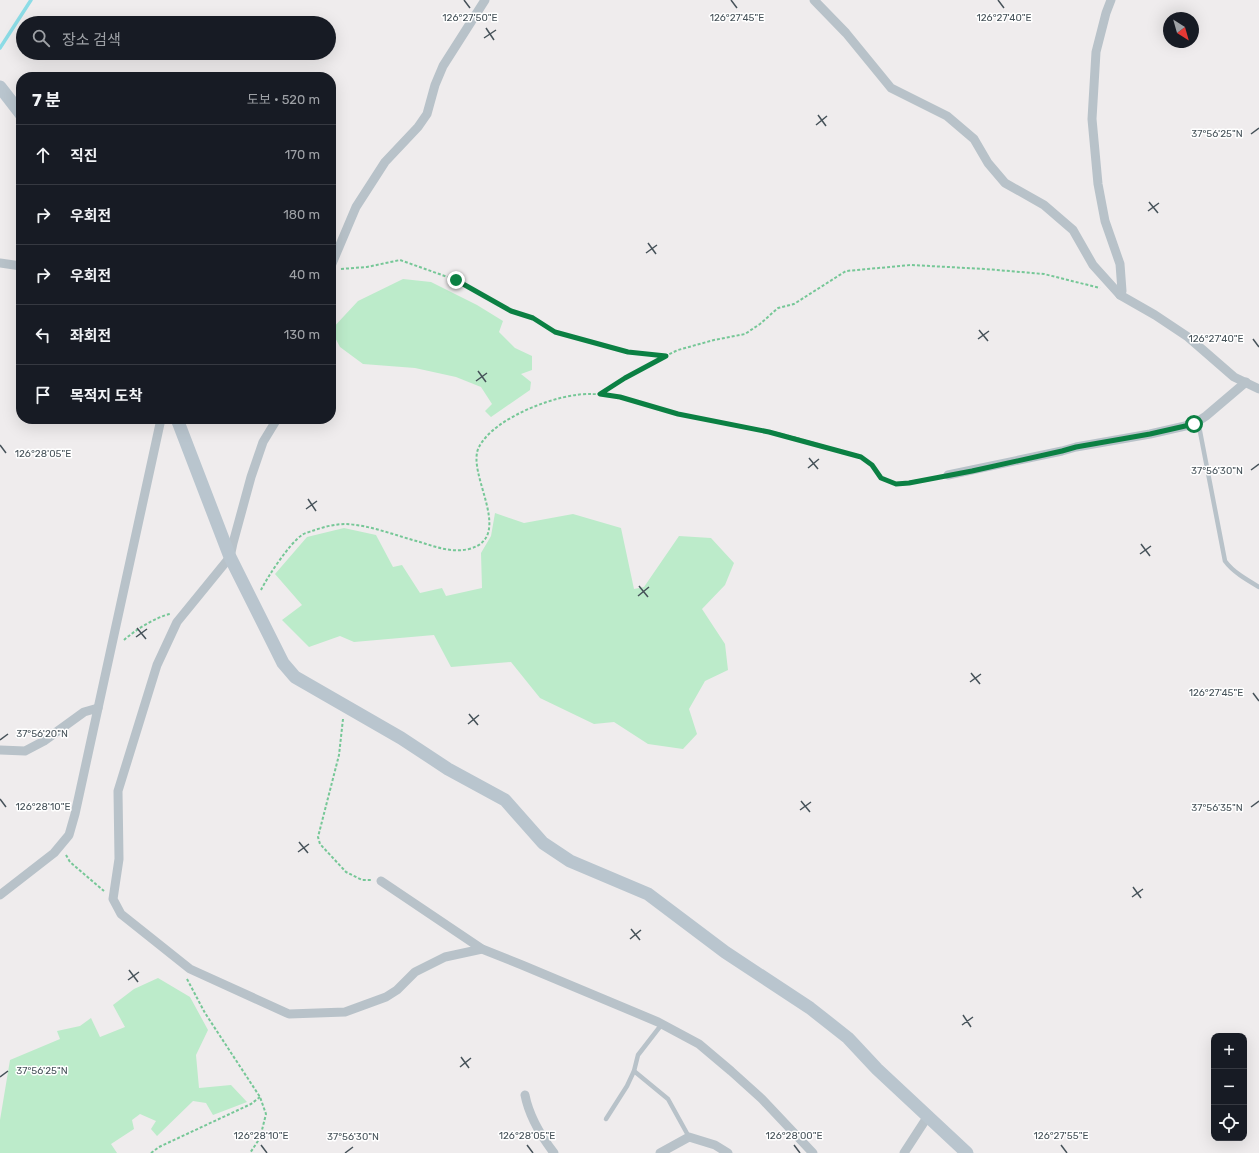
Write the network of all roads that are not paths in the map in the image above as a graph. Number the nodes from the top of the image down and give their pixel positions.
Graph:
1 (485, 0) edge
2 (814, 0) edge
3 (1112, 0) edge
4 (0, 87) edge
5 (16, 108) edge
6 (336, 262) edge
7 (0, 263) edge
8 (16, 265) edge
9 (1118, 293) junction
10 (1246, 382) junction
11 (1259, 389) edge
12 (1198, 421) junction
13 (160, 424) edge
14 (179, 424) edge
15 (274, 424) edge
16 (948, 475) road end
17 (230, 557) junction
18 (1259, 587) edge
19 (98, 708) junction
20 (0, 750) edge
21 (381, 881) road end
22 (0, 895) edge
23 (482, 949) junction
24 (662, 1024) junction
25 (634, 1071) junction
26 (525, 1095) dead end
27 (928, 1116) junction
28 (606, 1119) dead end
29 (688, 1136) junction
30 (554, 1153) edge
31 (660, 1153) edge
32 (728, 1153) edge
33 (813, 1153) edge
34 (904, 1153) edge
35 (967, 1153) edge

1 - 6 street
2 - 9 street
3 - 9 street
4 - 5 street
7 - 8 street
9 - 10 street
10 - 11 street
10 - 12 street
12 - 16 street
12 - 18 lane
13 - 19 street
14 - 17 street
15 - 17 street
17 - 23 street
17 - 27 street
19 - 20 street
19 - 22 street
21 - 23 street
23 - 24 street
24 - 25 lane
24 - 33 street
25 - 28 lane
25 - 29 lane
26 - 30 street
27 - 34 street
27 - 35 street
29 - 31 street
29 - 32 street

